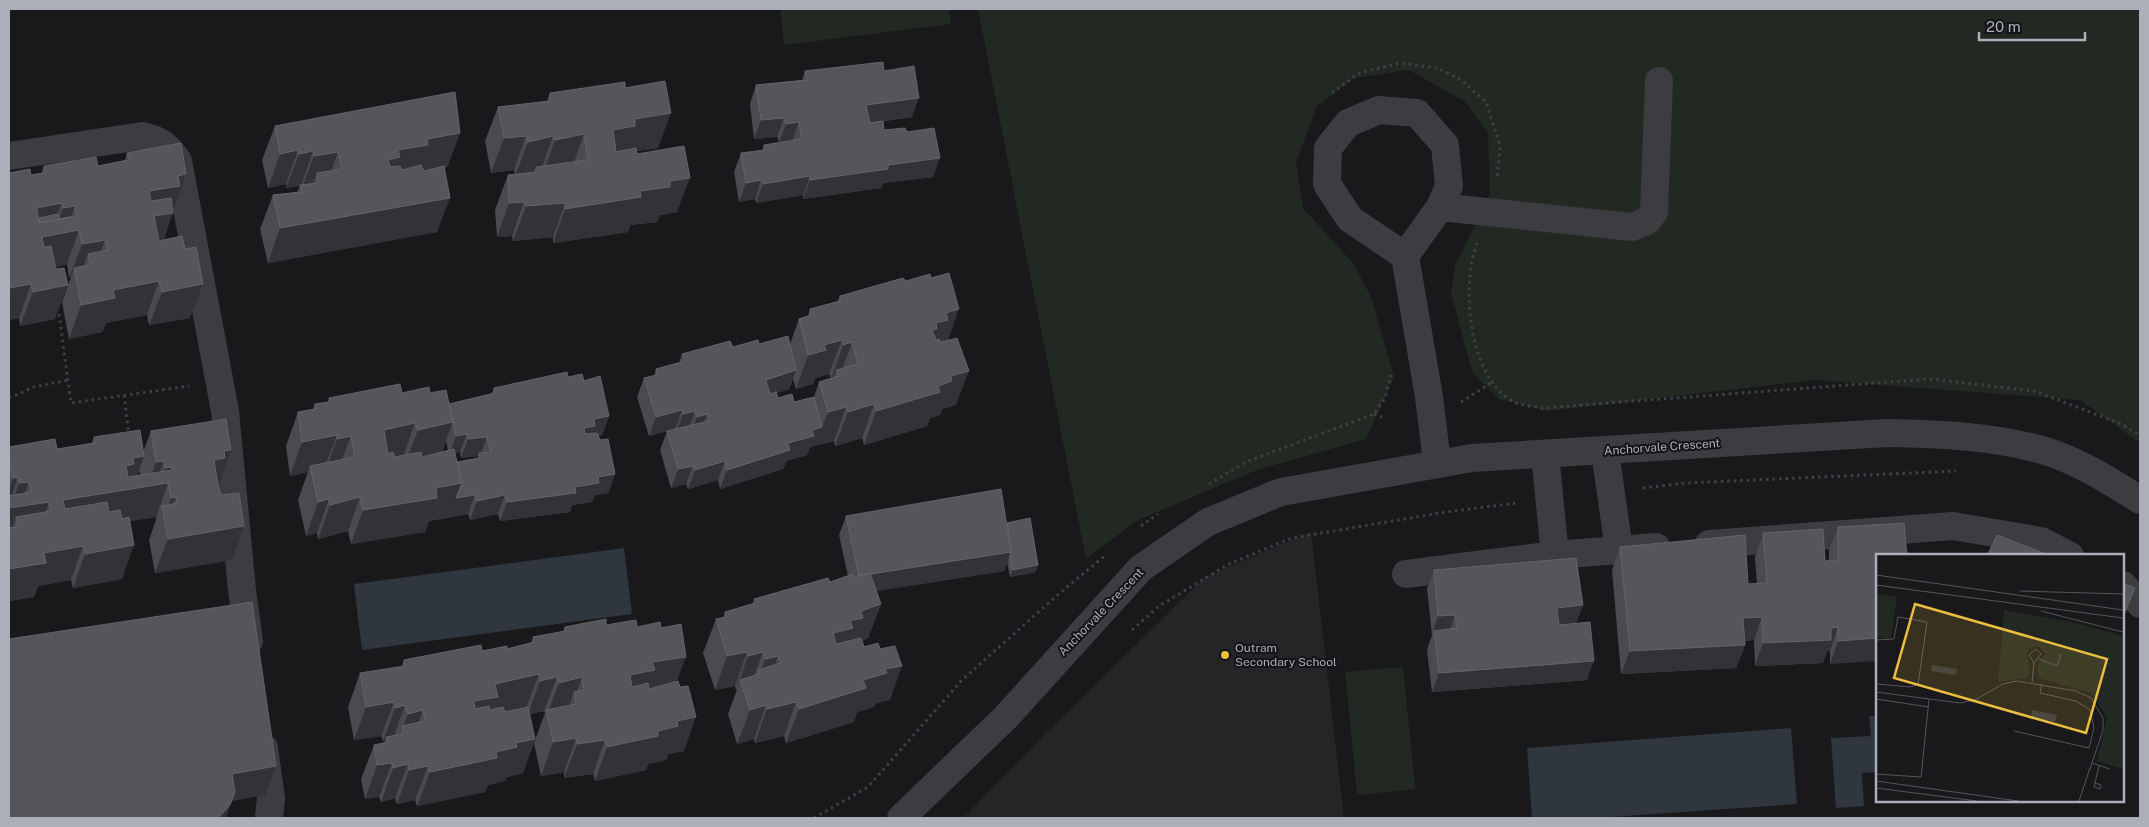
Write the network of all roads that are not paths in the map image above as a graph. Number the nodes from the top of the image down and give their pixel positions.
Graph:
1 (1659, 81) dead end
2 (9, 156) edge
3 (1440, 207) junction
4 (1405, 256) junction
5 (1887, 433) junction
6 (1605, 450) junction
7 (1545, 454) junction
8 (1437, 462) junction
9 (2140, 484) edge
10 (2140, 500) edge
11 (1619, 550) junction
12 (2066, 554) edge
13 (1555, 555) junction
14 (1406, 574) dead end
15 (2124, 586) edge
16 (2140, 604) edge
17 (252, 662) edge
18 (260, 719) edge
19 (269, 818) edge
20 (901, 818) edge

1 - 3 street
2 - 17 street
3 - 4 street
3 - 4 street
4 - 8 street
5 - 6 street, Anchorvale Crescent
5 - 9 street, Anchorvale Crescent
5 - 10 street, Anchorvale Crescent
6 - 7 street, Anchorvale Crescent
6 - 11 street
7 - 8 street, Anchorvale Crescent
7 - 13 street
8 - 20 street, Anchorvale Crescent
11 - 12 street
11 - 13 street
13 - 14 street
15 - 16 street
18 - 19 street

